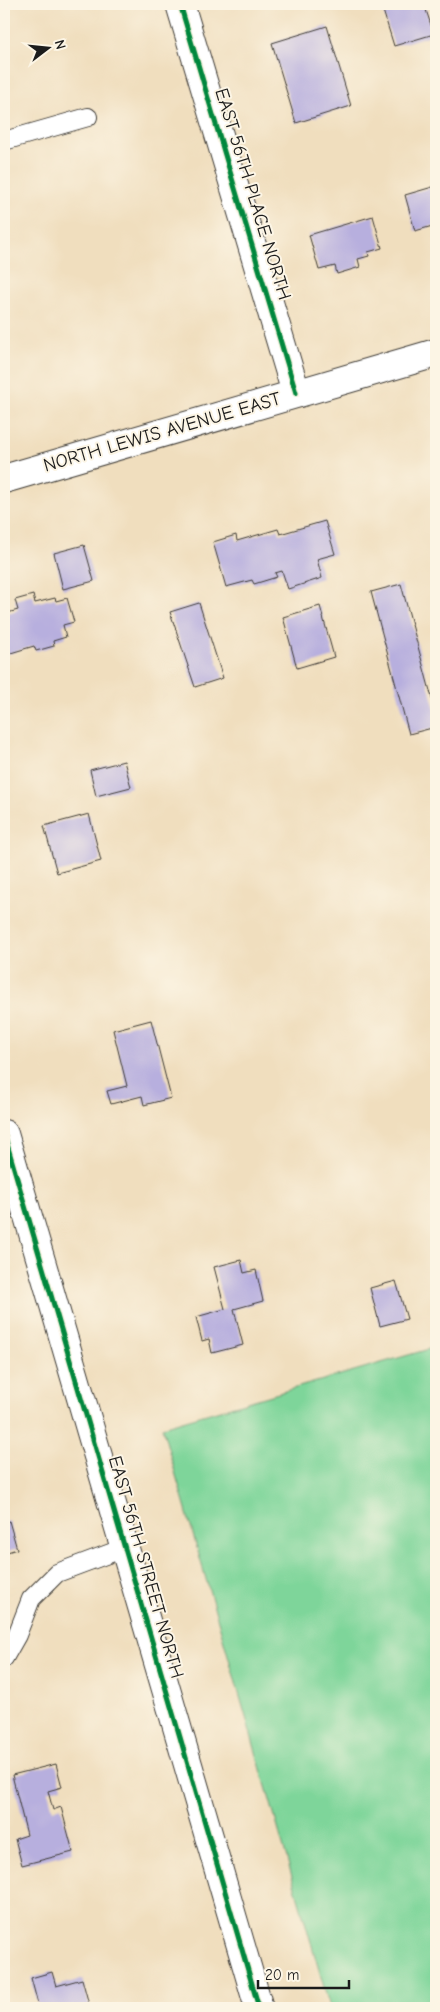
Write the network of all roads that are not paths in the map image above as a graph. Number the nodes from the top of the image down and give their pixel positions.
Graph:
1 (180, 4) edge
2 (88, 117) dead end
3 (4, 141) edge
4 (436, 353) edge
5 (296, 394) junction
6 (4, 479) edge
7 (4, 1134) edge
8 (124, 1548) junction
9 (4, 1658) edge
10 (259, 2008) edge

1 - 5 street, EAST 56TH PLACE NORTH
2 - 3 lane
4 - 5 street, NORTH LEWIS AVENUE EAST
5 - 6 street, NORTH LEWIS AVENUE EAST
7 - 8 street, EAST 56TH STREET NORTH
8 - 9 lane
8 - 10 street, EAST 56TH STREET NORTH

